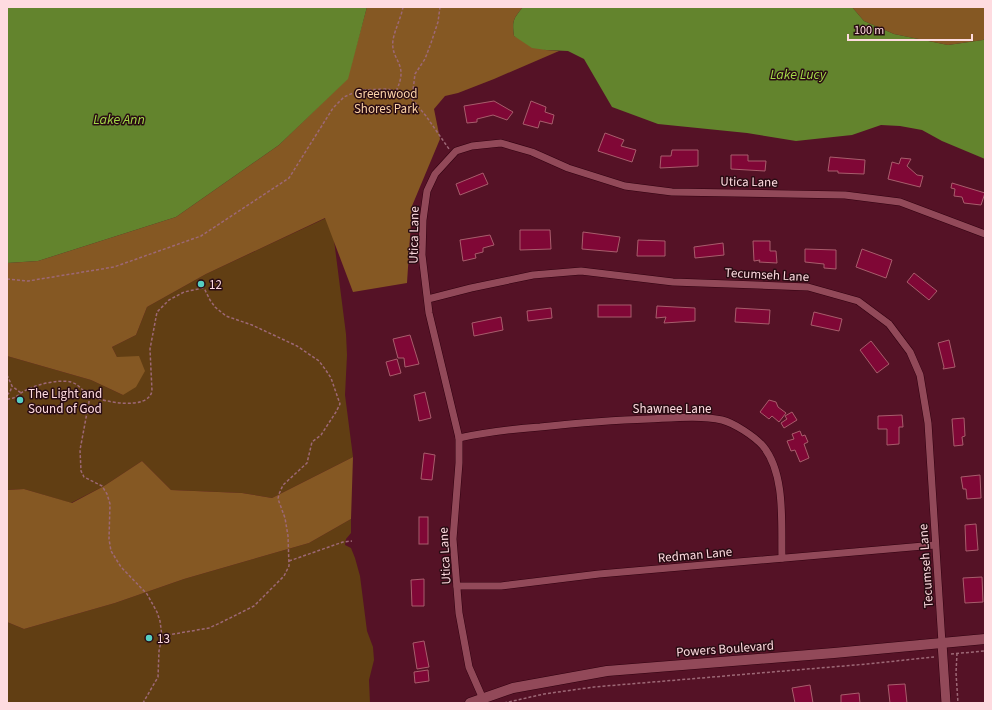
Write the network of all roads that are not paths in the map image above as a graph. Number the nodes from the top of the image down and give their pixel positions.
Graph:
1 (985, 234) edge
2 (428, 299) junction
3 (459, 438) junction
4 (935, 545) junction
5 (782, 558) junction
6 (457, 586) junction
7 (985, 639) edge
8 (942, 643) junction
9 (483, 698) junction
10 (470, 703) edge
11 (946, 703) edge

1 - 2 street, Utica Lane
2 - 3 street, Utica Lane
2 - 4 street, Tecumseh Lane
3 - 5 street, Shawnee Lane
3 - 6 street, Utica Lane
4 - 5 street, Redman Lane
4 - 8 street, Tecumseh Lane
5 - 6 street, Redman Lane
6 - 9 street, Utica Lane
7 - 8 main road, Powers Boulevard
8 - 9 main road, Powers Boulevard
8 - 11 street
9 - 10 main road, Powers Boulevard

